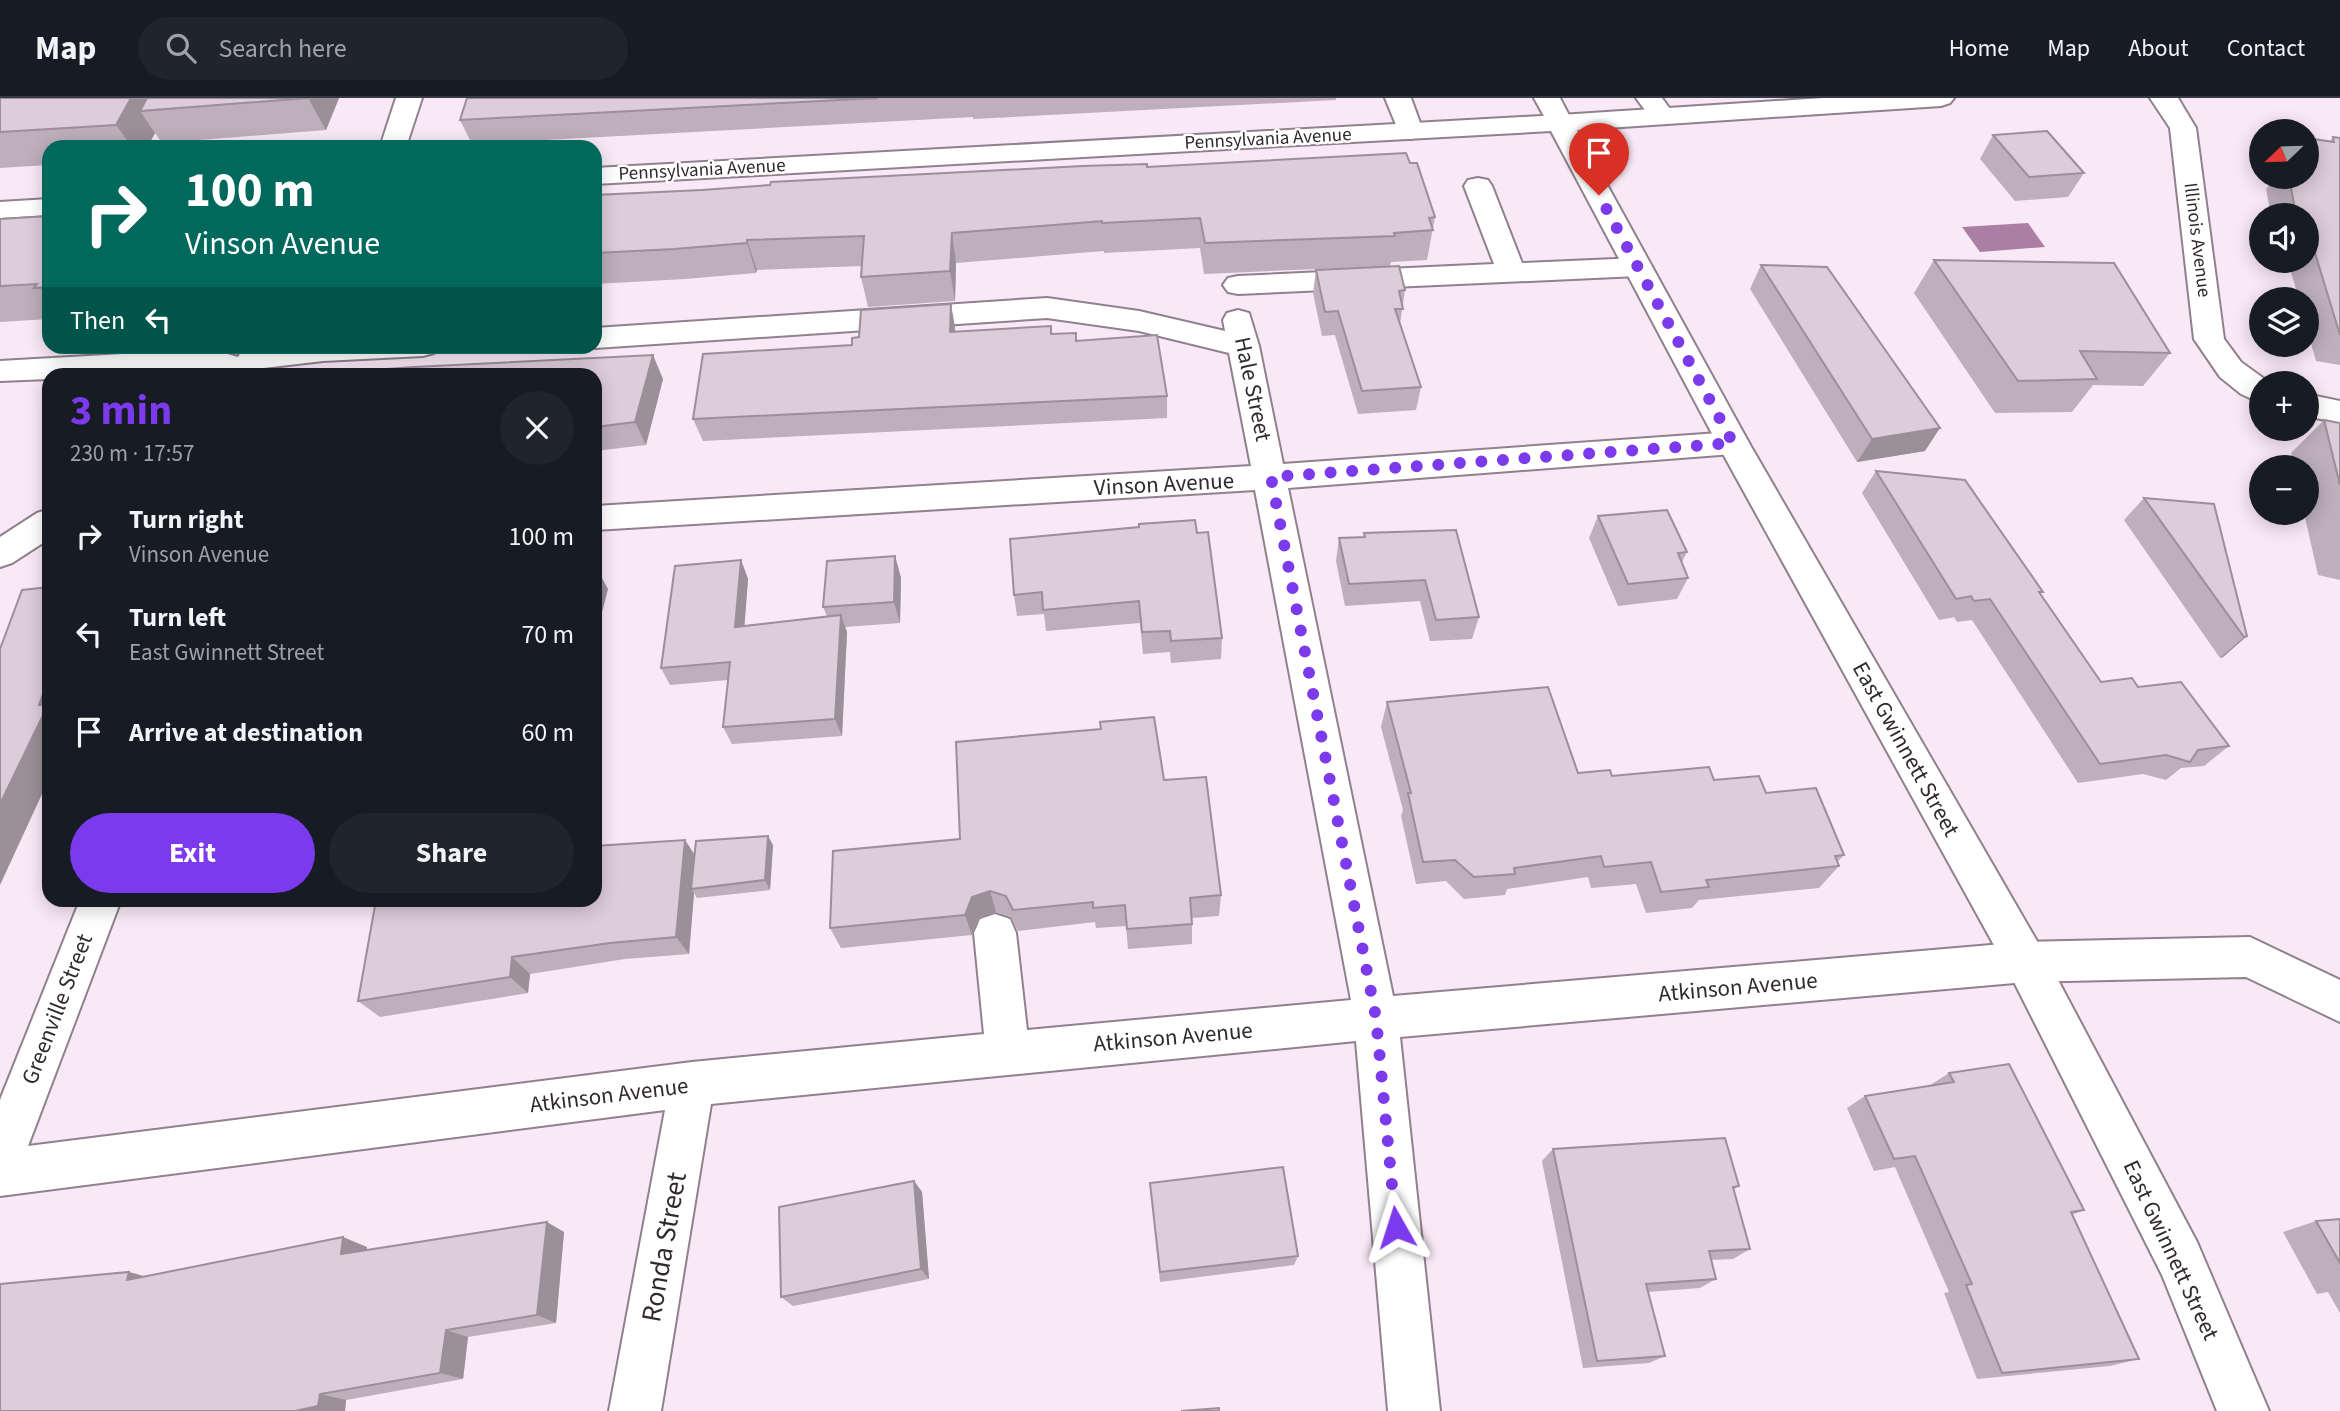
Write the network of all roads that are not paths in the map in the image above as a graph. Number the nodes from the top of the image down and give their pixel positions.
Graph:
1 (409, 98) edge
2 (1398, 98) edge
3 (1941, 98) edge
4 (2163, 98) edge
5 (1656, 107) edge
6 (1554, 110) edge
7 (1410, 131) junction
8 (395, 140) edge
9 (602, 176) edge
10 (1478, 186) dead end
11 (42, 207) edge
12 (0, 210) edge
13 (1638, 267) junction
14 (1511, 272) junction
15 (1240, 317) junction
16 (602, 338) edge
17 (303, 354) edge
18 (248, 362) edge
19 (52, 368) edge
20 (42, 369) edge
21 (0, 371) edge
22 (2249, 385) edge
23 (2319, 408) edge
24 (2340, 412) edge
25 (1733, 443) junction
26 (1271, 477) junction
27 (602, 518) edge
28 (42, 527) edge
29 (0, 554) edge
30 (97, 907) edge
31 (995, 933) dead end
32 (2026, 962) junction
33 (2340, 1002) edge
34 (1376, 1018) junction
35 (1008, 1053) junction
36 (692, 1084) junction
37 (0, 1158) edge
38 (0, 1173) edge
39 (635, 1411) edge
40 (1414, 1411) edge
41 (2243, 1411) edge

1 - 8 street
2 - 7 street
3 - 5 street, Pennsylvania Avenue
4 - 22 street, Illinois Avenue
5 - 6 street, Pennsylvania Avenue
6 - 7 street, Pennsylvania Avenue
6 - 13 street, East Gwinnett Street
7 - 9 street, Pennsylvania Avenue
10 - 14 street
11 - 12 street
13 - 14 street
13 - 25 street, East Gwinnett Street
14 - 15 street
15 - 16 street
15 - 26 street, Hale Street
17 - 18 street
18 - 19 street
20 - 21 street
23 - 24 street
25 - 26 street, Vinson Avenue
25 - 32 street, East Gwinnett Street
26 - 27 street, Vinson Avenue
26 - 34 street, Hale Street
28 - 29 street
30 - 37 street, Greenville Street
31 - 35 street
32 - 33 street, Atkinson Avenue
32 - 34 street, Atkinson Avenue
32 - 41 street, East Gwinnett Street
34 - 35 street, Atkinson Avenue
34 - 40 street, Hale Street
35 - 36 street, Atkinson Avenue
36 - 38 street, Atkinson Avenue
36 - 39 street, Ronda Street

